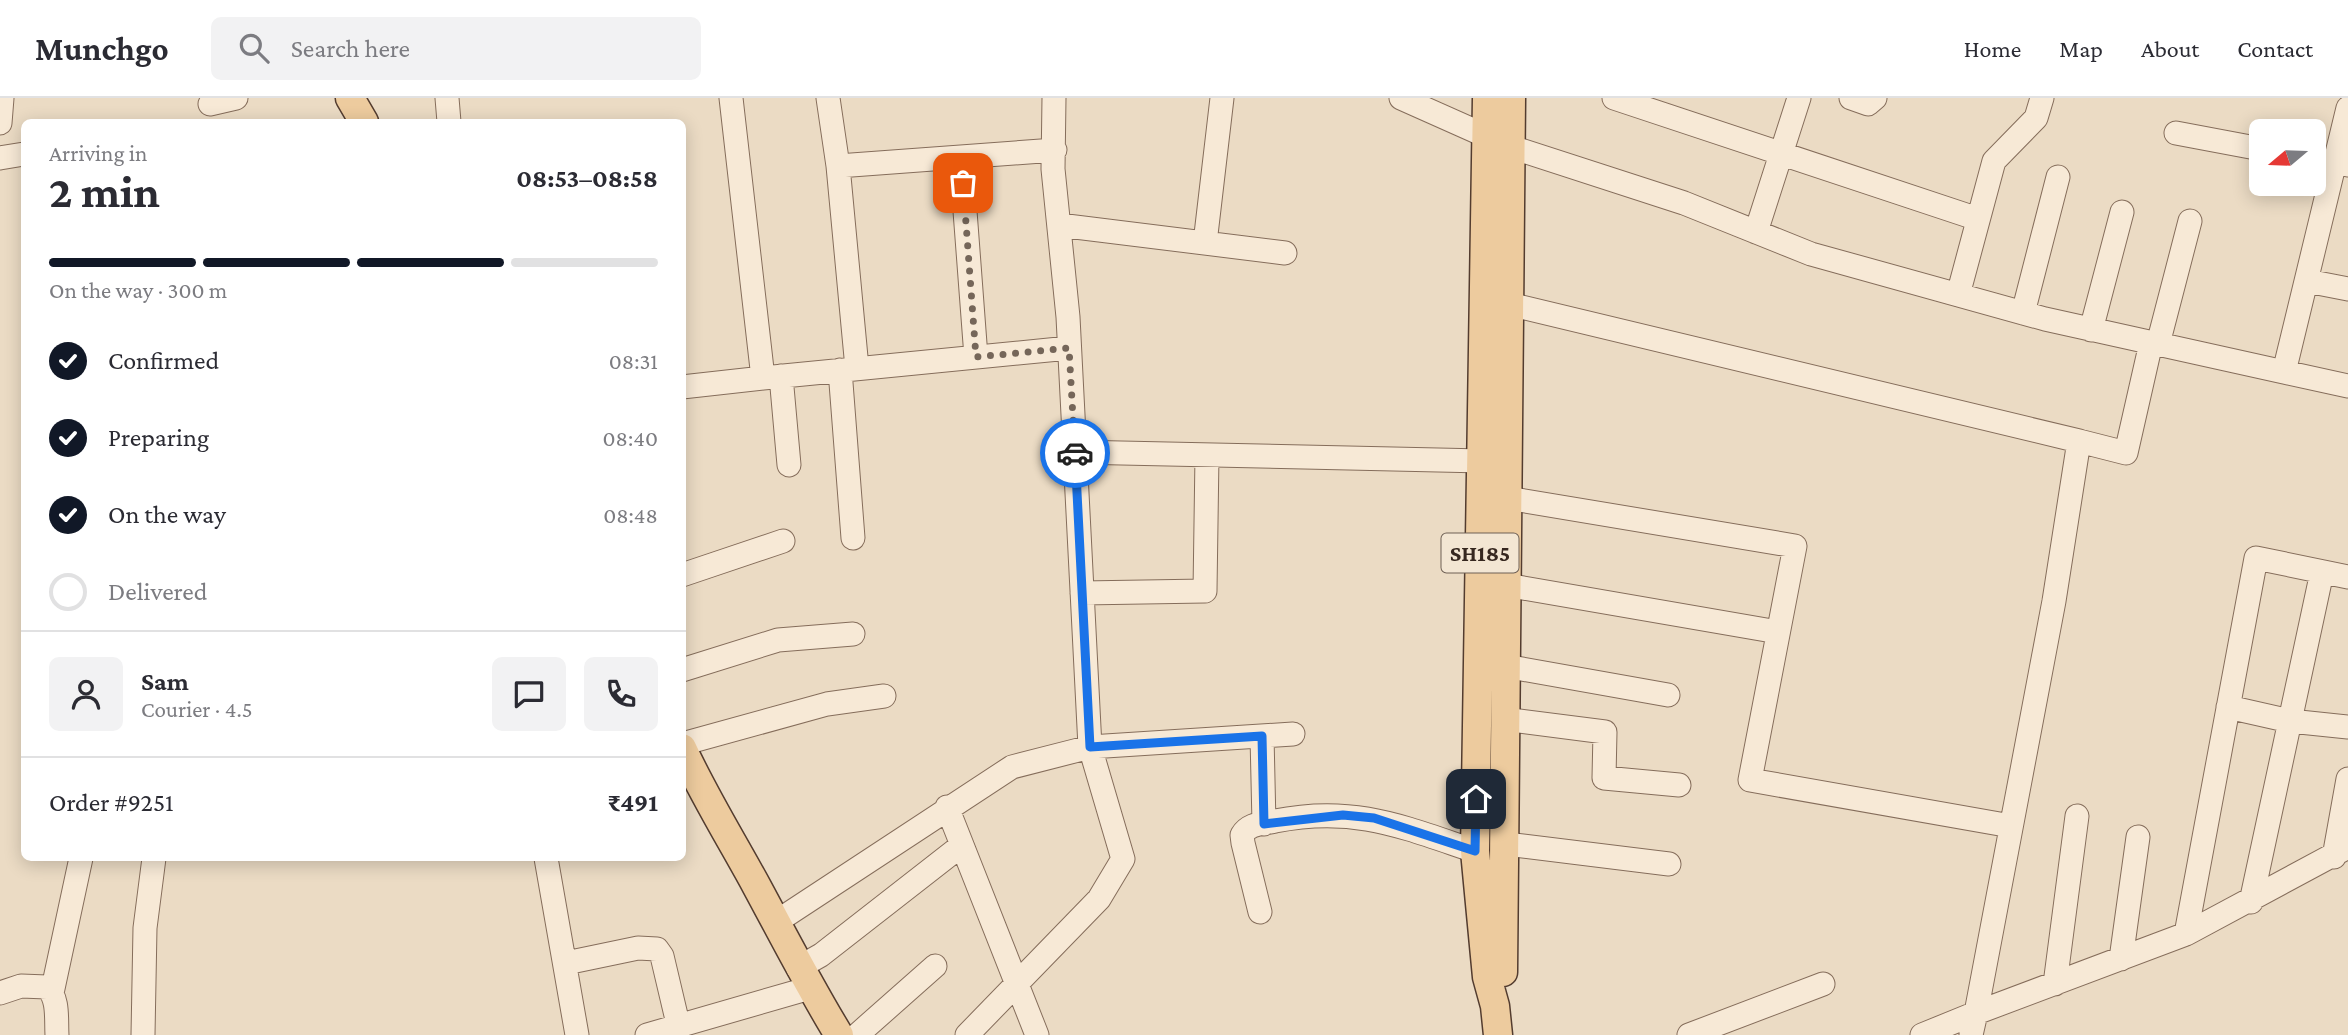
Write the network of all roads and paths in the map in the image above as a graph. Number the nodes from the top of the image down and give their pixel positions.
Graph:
1 (2, 98) edge
2 (236, 98) edge
3 (350, 98) edge
4 (447, 98) edge
5 (731, 98) edge
6 (828, 98) edge
7 (1054, 98) edge
8 (1222, 98) edge
9 (1401, 98) edge
10 (1487, 98) edge
11 (1511, 98) edge
12 (1614, 98) edge
13 (1799, 98) edge
14 (1851, 98) edge
15 (1875, 98) edge
16 (2042, 98) edge
17 (211, 104) dead end
18 (2348, 108) edge
19 (362, 119) edge
20 (449, 119) edge
21 (0, 123) edge
22 (2176, 133) dead end
23 (1485, 136) junction
24 (2249, 147) edge
25 (1511, 148) junction
26 (1055, 150) junction
27 (21, 154) edge
28 (1781, 154) junction
29 (0, 158) edge
30 (961, 158) junction
31 (2332, 162) edge
32 (838, 166) junction
33 (2058, 177) dead end
34 (2122, 212) dead end
35 (1978, 219) junction
36 (2190, 221) dead end
37 (1059, 225) junction
38 (1756, 232) junction
39 (1205, 243) junction
40 (1285, 253) dead end
41 (2307, 281) junction
42 (2348, 289) edge
43 (1958, 295) junction
44 (1509, 304) junction
45 (2023, 313) junction
46 (2091, 330) junction
47 (2155, 343) junction
48 (1069, 348) junction
49 (976, 357) junction
50 (849, 369) junction
51 (2284, 372) junction
52 (772, 377) junction
53 (2348, 386) edge
54 (686, 387) edge
55 (2079, 441) junction
56 (1075, 452) junction
57 (1207, 455) junction
58 (1483, 461) junction
59 (789, 465) dead end
60 (1507, 498) junction
61 (853, 538) dead end
62 (783, 541) dead end
63 (2322, 572) junction
64 (686, 574) edge
65 (2348, 577) edge
66 (1506, 585) junction
67 (1082, 593) junction
68 (1778, 632) junction
69 (853, 634) dead end
70 (1505, 666) junction
71 (686, 669) edge
72 (1668, 695) dead end
73 (884, 696) dead end
74 (2228, 706) junction
75 (1504, 719) junction
76 (2290, 721) junction
77 (2348, 727) edge
78 (1293, 734) dead end
79 (1262, 736) junction
80 (686, 745) edge
81 (1090, 747) junction
82 (686, 755) edge
83 (2348, 779) edge
84 (1679, 785) dead end
85 (947, 807) junction
86 (2077, 816) dead end
87 (1264, 824) junction
88 (2011, 826) junction
89 (2138, 837) dead end
90 (1506, 844) junction
91 (962, 845) junction
92 (1475, 851) junction
93 (2341, 852) edge
94 (80, 861) edge
95 (154, 861) edge
96 (547, 861) edge
97 (1669, 864) dead end
98 (2251, 902) junction
99 (1260, 912) dead end
100 (776, 922) junction
101 (2186, 934) junction
102 (2121, 959) junction
103 (566, 963) junction
104 (935, 966) dead end
105 (804, 978) junction
106 (1823, 984) dead end
107 (2055, 984) junction
108 (1017, 985) junction
109 (0, 993) edge
110 (52, 993) junction
111 (1495, 1006) junction
112 (1974, 1024) edge
113 (679, 1027) junction
114 (57, 1035) edge
115 (143, 1035) edge
116 (577, 1035) edge
117 (647, 1035) edge
118 (838, 1035) edge
119 (857, 1035) edge
120 (967, 1035) edge
121 (1037, 1035) edge
122 (1498, 1035) edge
123 (1689, 1035) edge
124 (1922, 1035) edge

1 - 21 street
2 - 17 street
3 - 19 main road
4 - 20 street
5 - 52 street
6 - 32 street
7 - 26 street
8 - 39 street
9 - 23 street
10 - 23 main road, SH185
11 - 25 main road, SH185
12 - 28 street
13 - 28 street
14 - 15 street
16 - 35 street
18 - 31 street
22 - 24 street
23 - 25 street
23 - 58 main road, SH185
25 - 38 street
25 - 44 main road, SH185
26 - 30 street
26 - 37 street
27 - 29 street
28 - 35 street
28 - 38 street
30 - 32 street
30 - 49 street
31 - 41 street
32 - 50 street
33 - 45 street
34 - 46 street
35 - 43 street
36 - 47 street
37 - 39 street
37 - 48 street
38 - 43 street
39 - 40 street
41 - 42 street
41 - 51 street
43 - 45 street
44 - 55 street
44 - 60 main road, SH185
45 - 46 street
46 - 47 street
47 - 51 street
47 - 55 street
48 - 49 street
48 - 56 street
49 - 50 street
50 - 52 street
50 - 61 street
51 - 53 street
52 - 54 street
52 - 59 street
55 - 88 street
56 - 57 street
56 - 67 street
57 - 58 street
57 - 67 street
58 - 92 main road, SH185
60 - 66 main road, SH185
60 - 68 street
62 - 64 street
63 - 65 street
63 - 74 street
63 - 76 street
66 - 68 street
66 - 70 main road, SH185
67 - 81 street
68 - 88 street
69 - 71 street
70 - 72 street
70 - 75 main road, SH185
73 - 80 street
74 - 76 street
74 - 101 street
75 - 84 street
75 - 90 main road, SH185
76 - 77 street
76 - 98 street
78 - 79 street
79 - 81 street
79 - 87 street
81 - 85 street
81 - 108 street
82 - 100 main road
83 - 93 street
85 - 91 street
85 - 100 street
86 - 107 street
87 - 92 street
87 - 99 street
88 - 112 street
89 - 102 street
90 - 97 street
90 - 111 main road, SH185
91 - 105 street
91 - 108 street
92 - 111 main road, SH185
93 - 98 street
94 - 110 street
95 - 115 street
96 - 103 street
98 - 101 street
100 - 105 main road
101 - 102 street
102 - 107 street
103 - 113 street
103 - 116 street
104 - 119 street
105 - 113 street
105 - 118 main road
106 - 123 street
107 - 112 street
108 - 120 street
108 - 121 street
109 - 110 street
110 - 114 street
111 - 122 main road, SH185
112 - 124 street
113 - 117 street

